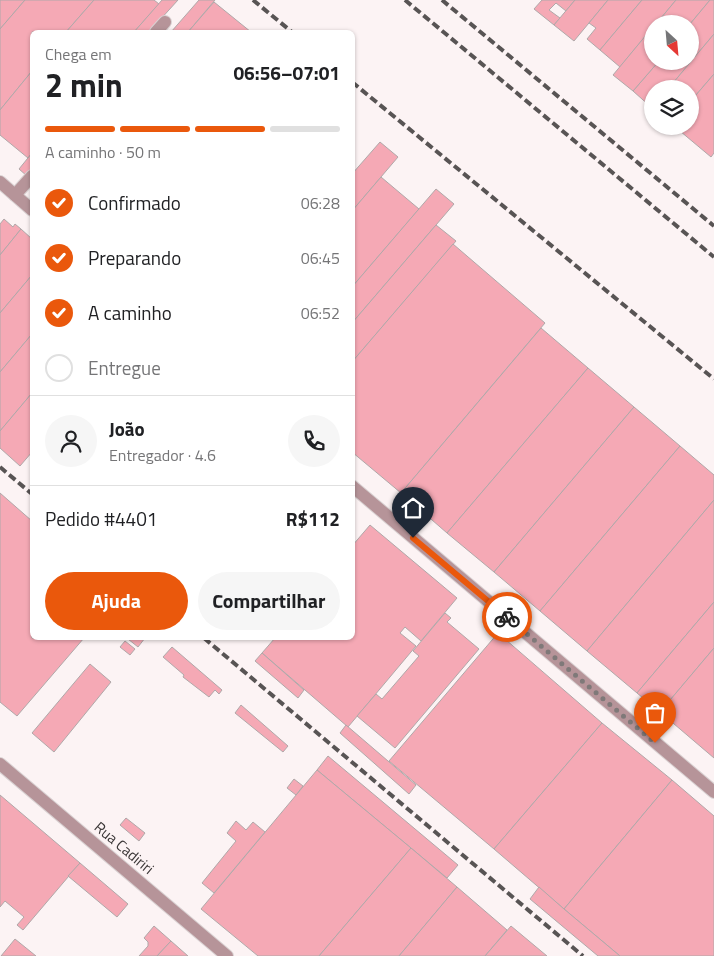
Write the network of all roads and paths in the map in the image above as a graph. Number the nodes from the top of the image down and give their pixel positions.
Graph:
1 (165, 22) dead end
2 (158, 30) edge
3 (30, 178) edge
4 (0, 182) edge
5 (15, 196) junction
6 (30, 208) edge
7 (355, 489) edge
8 (0, 764) edge
9 (714, 792) edge
10 (227, 956) edge

1 - 2 street
3 - 5 street
4 - 5 street
5 - 6 street
7 - 9 street
8 - 10 street, Rua Cadiriri

